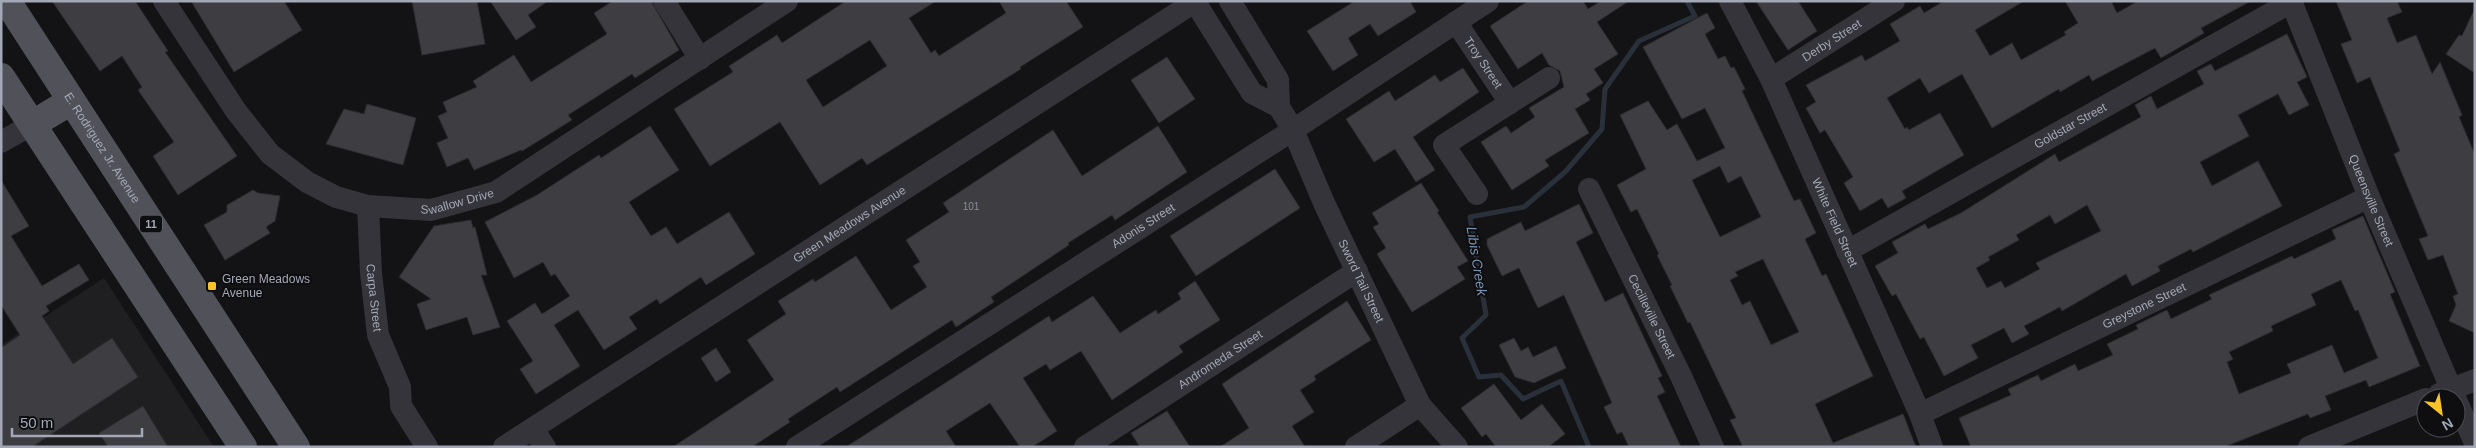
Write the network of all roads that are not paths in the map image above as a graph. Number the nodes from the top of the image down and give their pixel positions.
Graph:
1 (7, 1) edge
2 (164, 1) edge
3 (664, 1) edge
4 (788, 1) edge
5 (1230, 1) edge
6 (1488, 1) edge
7 (1730, 1) edge
8 (1894, 1) edge
9 (1196, 2) edge
10 (2292, 2) edge
11 (1456, 22) junction
12 (1253, 40) junction
13 (1229, 55) junction
14 (700, 59) junction
15 (1, 77) edge
16 (1549, 78) dead end
17 (1771, 79) junction
18 (71, 101) junction
19 (1510, 103) junction
20 (1279, 107) junction
21 (33, 124) junction
22 (1293, 130) junction
23 (1, 142) edge
24 (1589, 189) dead end
25 (1477, 194) dead end
26 (2369, 197) junction
27 (368, 206) junction
28 (1847, 251) junction
29 (1357, 271) junction
30 (2475, 380) edge
31 (400, 387) junction
32 (2451, 388) edge
33 (2464, 388) edge
34 (2416, 404) edge
35 (1420, 405) junction
36 (1920, 414) junction
37 (2466, 423) edge
38 (539, 438) edge
39 (2475, 443) edge
40 (243, 447) edge
41 (296, 447) edge
42 (427, 447) edge
43 (442, 447) edge
44 (504, 447) edge
45 (797, 447) edge
46 (1085, 447) edge
47 (1356, 447) edge
48 (1457, 447) edge
49 (1713, 447) edge
50 (1932, 447) edge
51 (2309, 447) edge

1 - 18 main road, E. Rodriguez Jr. Avenue / 11
2 - 27 street, Swallow Drive
3 - 14 street
4 - 14 street, Swallow Drive
5 - 12 street, Sword Tail Street
6 - 11 street, Adonis Street
7 - 17 street, White Field Street
8 - 17 street, Derby Street
9 - 13 street
9 - 38 street, Green Meadows Avenue
10 - 26 street, Queensville Street
10 - 28 street, Goldstar Street
11 - 19 street, Troy Street
11 - 22 street, Adonis Street
12 - 13 street
12 - 20 street, Sword Tail Street
13 - 20 street
14 - 27 street, Swallow Drive
15 - 21 main road
16 - 19 street
17 - 28 street, White Field Street
18 - 21 main road
18 - 41 main road, E. Rodriguez Jr. Avenue / 11
19 - 25 street
20 - 22 street, Sword Tail Street
21 - 23 street
21 - 40 main road
22 - 29 street, Sword Tail Street
22 - 45 street, Adonis Street
24 - 49 street, Cecilleville Street
26 - 32 street, Queensville Street
26 - 36 street, Greystone Street
27 - 31 street, Carpa Street
28 - 36 street, White Field Street
29 - 35 street, Sword Tail Street
29 - 46 street, Andromeda Street
30 - 33 street
31 - 42 street, Carpa Street
31 - 43 street, Carpa Street
34 - 51 street
35 - 47 street
35 - 48 street, Sword Tail Street
36 - 50 street, White Field Street
37 - 39 street, Queensville Street
38 - 44 street, Green Meadows Avenue

